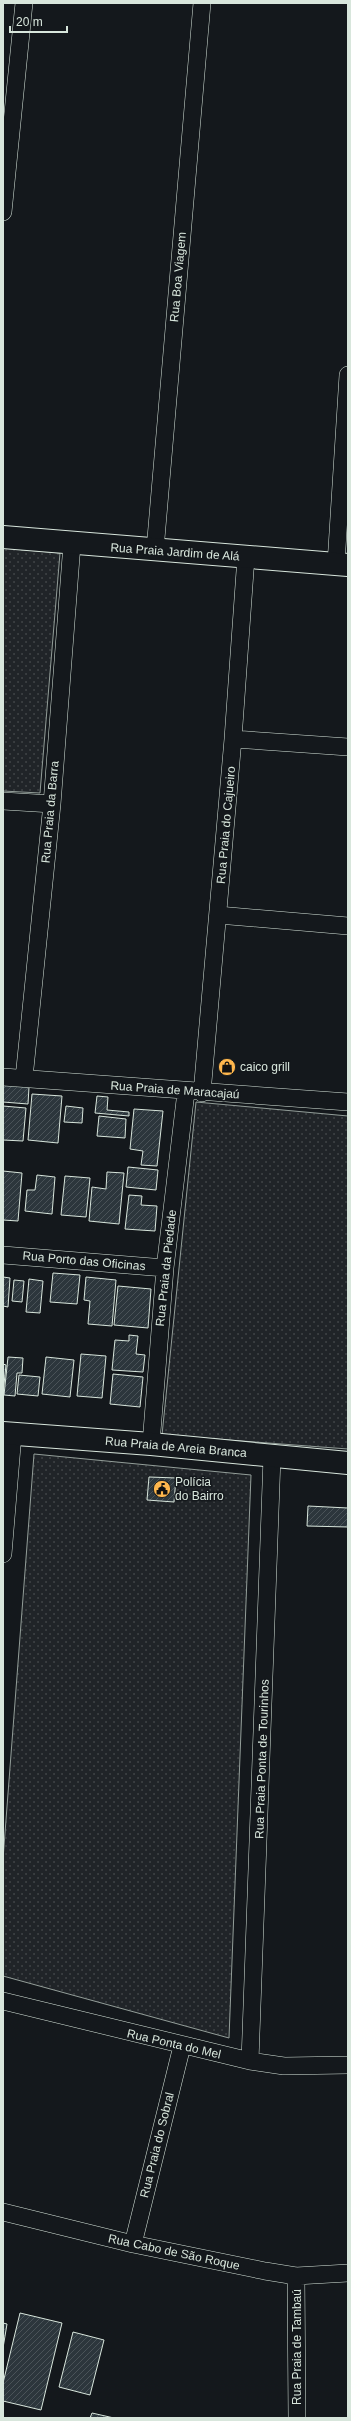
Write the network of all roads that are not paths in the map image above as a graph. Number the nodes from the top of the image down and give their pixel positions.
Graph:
1 (24, 3) edge
2 (202, 3) edge
3 (3, 212) edge
4 (348, 375) edge
5 (348, 379) edge
6 (3, 538) edge
7 (72, 544) junction
8 (155, 550) junction
9 (246, 557) junction
10 (342, 564) edge
11 (233, 739) junction
12 (348, 748) edge
13 (3, 801) edge
14 (52, 804) junction
15 (218, 915) junction
16 (348, 926) edge
17 (3, 1076) edge
18 (24, 1078) junction
19 (194, 1092) junction
20 (348, 1102) edge
21 (3, 1255) edge
22 (165, 1268) junction
23 (8, 1434) edge
24 (151, 1444) junction
25 (272, 1456) junction
26 (348, 1463) edge
27 (3, 1554) edge
28 (3, 2001) edge
29 (182, 2046) junction
30 (250, 2062) junction
31 (348, 2065) edge
32 (3, 2212) edge
33 (133, 2244) junction
34 (348, 2273) edge
35 (296, 2276) junction
36 (297, 2418) edge

1 - 3 street
2 - 8 street, Rua Boa Viagem
4 - 5 street
5 - 10 street
6 - 7 street, Rua Praia Jardim de Alá
7 - 8 street, Rua Praia Jardim de Alá
7 - 14 street, Rua Praia da Barra
8 - 9 street, Rua Praia Jardim de Alá
9 - 10 street, Rua Praia Jardim de Alá
9 - 11 street, Rua Praia do Cajueiro
11 - 12 street
11 - 15 street, Rua Praia do Cajueiro
13 - 14 street
14 - 18 street, Rua Praia da Barra
15 - 16 street
15 - 19 street, Rua Praia do Cajueiro
17 - 18 street, Rua Praia de Maracajaú
18 - 19 street, Rua Praia de Maracajaú
19 - 20 street, Rua Praia de Maracajaú
19 - 22 street, Rua Praia da Piedade
21 - 22 street, Rua Porto das Oficinas
22 - 24 street, Rua Praia da Piedade
23 - 24 street, Rua Praia de Areia Branca
23 - 27 street
24 - 25 street, Rua Praia de Areia Branca
25 - 26 street, Rua Praia de Areia Branca
25 - 30 street, Rua Praia Ponta de Tourinhos
28 - 29 street, Rua Ponta do Mel
29 - 30 street, Rua Ponta do Mel
29 - 33 street, Rua Praia do Sobral
30 - 31 street, Rua Ponta do Mel
32 - 33 street, Rua Cabo de São Roque
33 - 35 street, Rua Cabo de São Roque
34 - 35 street, Rua Cabo de São Roque
35 - 36 street, Rua Praia de Tambaú

